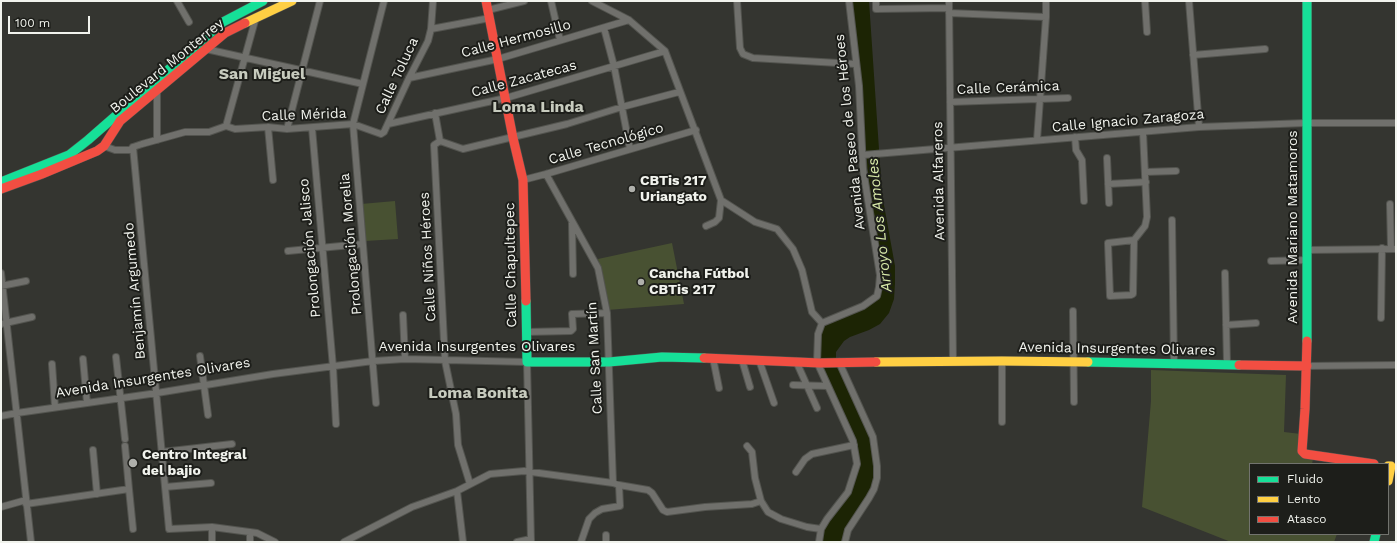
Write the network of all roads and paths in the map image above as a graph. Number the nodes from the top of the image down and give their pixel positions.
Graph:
1 (176, 1) edge
2 (263, 1) edge
3 (292, 1) edge
4 (320, 1) edge
5 (384, 1) edge
6 (433, 1) edge
7 (524, 1) edge
8 (551, 1) edge
9 (592, 1) edge
10 (737, 1) edge
11 (849, 1) edge
12 (876, 1) edge
13 (949, 1) edge
14 (1046, 1) edge
15 (1145, 1) edge
16 (1189, 1) edge
17 (1306, 1) edge
18 (488, 10) edge
19 (949, 11) junction
20 (256, 17) junction
21 (1046, 17) junction
22 (629, 20) junction
23 (189, 22) dead end
24 (604, 28) junction
25 (431, 29) junction
26 (1147, 32) dead end
27 (560, 40) junction
28 (206, 49) junction
29 (1265, 49) dead end
30 (665, 51) junction
31 (1193, 55) junction
32 (245, 58) junction
33 (498, 60) junction
34 (855, 64) junction
35 (614, 66) junction
36 (302, 71) junction
37 (409, 78) junction
38 (363, 84) junction
39 (157, 90) junction
40 (680, 92) junction
41 (506, 98) junction
42 (1068, 98) dead end
43 (1040, 99) junction
44 (950, 102) junction
45 (622, 107) junction
46 (435, 113) junction
47 (1306, 123) junction
48 (1396, 123) edge
49 (353, 124) junction
50 (388, 124) junction
51 (226, 126) junction
52 (1199, 126) junction
53 (268, 127) junction
54 (312, 128) junction
55 (287, 129) junction
56 (696, 130) junction
57 (96, 132) junction
58 (1143, 132) junction
59 (381, 134) joint
60 (1075, 137) junction
61 (513, 138) junction
62 (88, 140) junction
63 (157, 140) junction
64 (1037, 140) junction
65 (440, 141) junction
66 (102, 147) junction
67 (134, 147) junction
68 (951, 147) junction
69 (630, 149) junction
70 (864, 155) junction
71 (1107, 158) dead end
72 (1176, 170) dead end
73 (1145, 172) junction
74 (546, 174) junction
75 (273, 180) dead end
76 (523, 180) junction
77 (1, 182) edge
78 (1146, 182) junction
79 (1108, 184) junction
80 (1, 189) edge
81 (721, 200) junction
82 (1084, 200) dead end
83 (1109, 203) dead end
84 (1390, 204) dead end
85 (1172, 220) dead end
86 (572, 222) junction
87 (706, 226) dead end
88 (1134, 240) junction
89 (362, 244) junction
90 (322, 248) junction
91 (1382, 248) junction
92 (1393, 249) edge
93 (1307, 250) junction
94 (288, 251) dead end
95 (1307, 260) junction
96 (1271, 261) dead end
97 (1, 273) edge
98 (1225, 273) dead end
99 (573, 274) dead end
100 (26, 281) dead end
101 (2, 286) edge
102 (1073, 310) dead end
103 (607, 312) junction
104 (403, 315) dead end
105 (32, 317) dead end
106 (1381, 318) dead end
107 (822, 323) junction
108 (1256, 323) dead end
109 (4, 324) edge
110 (1226, 325) junction
111 (526, 332) junction
112 (200, 356) dead end
113 (116, 357) dead end
114 (713, 358) junction
115 (83, 359) dead end
116 (405, 359) junction
117 (742, 360) junction
118 (759, 360) junction
119 (373, 361) junction
120 (446, 361) junction
121 (796, 361) junction
122 (1002, 361) junction
123 (527, 362) junction
124 (609, 362) junction
125 (818, 362) junction
126 (838, 362) junction
127 (953, 362) junction
128 (1073, 362) junction
129 (52, 364) dead end
130 (1174, 364) junction
131 (1227, 364) junction
132 (1396, 365) edge
133 (1307, 366) junction
134 (333, 367) junction
135 (204, 385) junction
136 (793, 385) dead end
137 (807, 386) junction
138 (827, 386) junction
139 (750, 387) dead end
140 (719, 388) dead end
141 (157, 393) junction
142 (121, 398) junction
143 (376, 402) dead end
144 (1074, 402) dead end
145 (87, 403) junction
146 (774, 403) dead end
147 (55, 407) junction
148 (817, 408) dead end
149 (17, 413) junction
150 (208, 415) dead end
151 (1, 416) edge
152 (1002, 422) dead end
153 (336, 424) dead end
154 (125, 439) dead end
155 (232, 444) dead end
156 (854, 445) junction
157 (125, 446) dead end
158 (747, 446) dead end
159 (93, 450) dead end
160 (162, 452) junction
161 (1368, 463) edge
162 (1392, 466) edge
163 (529, 471) junction
164 (796, 472) dead end
165 (1389, 477) edge
166 (211, 483) dead end
167 (470, 484) junction
168 (616, 484) junction
169 (165, 487) junction
170 (129, 489) junction
171 (457, 491) junction
172 (97, 494) junction
173 (761, 501) junction
174 (26, 502) junction
175 (1, 507) edge
176 (212, 527) junction
177 (133, 529) dead end
178 (821, 529) junction
179 (250, 532) junction
180 (606, 535) dead end
181 (532, 541) edge
182 (31, 542) edge
183 (212, 542) edge
184 (250, 542) edge
185 (275, 542) edge
186 (344, 542) edge
187 (463, 542) edge
188 (517, 542) edge
189 (581, 542) edge
190 (606, 542) edge
191 (819, 542) edge
192 (845, 542) edge

1 - 23 street
2 - 57 street, Boulevard Monterrey
3 - 20 street, Boulevard Monterrey
4 - 36 street
5 - 38 street, Prolongación Morelia
6 - 25 street, Calle Toluca
7 - 18 street
8 - 27 street
9 - 22 street
10 - 34 street
11 - 34 street, Avenida Paseo de los Héroes
12 - 19 street
13 - 19 street, Avenida Alfareros
14 - 21 street
15 - 26 street
16 - 31 street
17 - 47 street, Avenida Mariano Matamoros
18 - 25 street
18 - 33 street, Calle Chapultepec
19 - 21 street
19 - 44 street, Avenida Alfareros
20 - 28 street, Boulevard Monterrey
20 - 32 street
21 - 43 street
22 - 24 street, Calle Hermosillo
22 - 30 street
24 - 27 street, Calle Hermosillo
24 - 35 street
25 - 37 street, Calle Toluca
27 - 33 street, Calle Hermosillo
28 - 32 street
28 - 39 street, Boulevard Monterrey
29 - 31 street
30 - 35 street, Calle Zacatecas
30 - 40 street
31 - 52 street
32 - 36 street
32 - 51 street
33 - 37 street, Calle Hermosillo
33 - 41 street, Calle Chapultepec
34 - 70 street, Avenida Paseo de los Héroes
35 - 41 street, Calle Zacatecas
35 - 45 street
36 - 38 street
36 - 55 street
37 - 50 street, Calle Toluca
38 - 49 street, Prolongación Morelia
39 - 63 street
39 - 66 street, Boulevard Monterrey
40 - 45 street
40 - 56 street
41 - 46 street, Calle Zacatecas
41 - 61 street, Calle Chapultepec
42 - 43 street, Calle Cerámica
43 - 44 street, Calle Cerámica
43 - 64 street
44 - 68 street, Avenida Alfareros
45 - 61 street
45 - 69 street
46 - 50 street, Calle Zacatecas
46 - 65 street
47 - 48 street, Calle Ignacio Zaragoza
47 - 52 street, Calle Ignacio Zaragoza
47 - 93 street, Avenida Mariano Matamoros
49 - 54 street, Calle Mérida
49 - 59 street, Calle Mérida
49 - 89 street, Prolongación Morelia
50 - 59 street, Calle Toluca
51 - 53 street, Calle Mérida
51 - 63 street
52 - 58 street, Calle Ignacio Zaragoza
53 - 55 street, Calle Mérida
53 - 75 street
54 - 55 street, Calle Mérida
54 - 90 street, Prolongación Jalisco
56 - 69 street, Calle Tecnológico
56 - 81 street
57 - 62 street, Boulevard Monterrey
57 - 66 street
58 - 60 street, Calle Ignacio Zaragoza
58 - 73 street
60 - 64 street, Calle Ignacio Zaragoza
60 - 82 street
61 - 65 street
61 - 76 street, Calle Chapultepec
62 - 66 street
62 - 77 street, Boulevard Monterrey
63 - 67 street
64 - 68 street, Calle Ignacio Zaragoza
65 - 120 street, Calle Niños Héroes
66 - 67 street
66 - 80 street
67 - 141 street, Benjamín Argumedo
68 - 70 street, Calle Ignacio Zaragoza
68 - 127 street, Avenida Alfareros
69 - 74 street, Calle Tecnológico
70 - 107 street, Avenida Paseo de los Héroes
71 - 79 street
72 - 73 street
73 - 78 street
74 - 76 street, Calle Tecnológico
74 - 86 street, Calle San Martín
76 - 111 street, Calle Chapultepec
78 - 79 street
78 - 88 street
79 - 83 street
81 - 87 street
81 - 107 street
84 - 92 street
85 - 130 street
86 - 99 street
86 - 103 street, Calle San Martín
88 - 88 street
89 - 90 street
89 - 119 street, Prolongación Morelia
90 - 94 street
90 - 134 street, Prolongación Jalisco
91 - 92 street
91 - 93 street
91 - 106 street
93 - 95 street, Avenida Mariano Matamoros
95 - 96 street
95 - 133 street, Avenida Mariano Matamoros
97 - 101 street
98 - 110 street
100 - 101 street
101 - 109 street
102 - 128 street
103 - 111 street
103 - 124 street, Calle San Martín
104 - 116 street
105 - 109 street
107 - 125 street
108 - 110 street
109 - 149 street
110 - 131 street
111 - 123 street, Calle Chapultepec
112 - 135 street
113 - 142 street
114 - 117 street, Avenida Insurgentes Olivares
114 - 124 street, Avenida Insurgentes Olivares
114 - 140 street
115 - 145 street
116 - 119 street, Avenida Insurgentes Olivares
116 - 120 street, Avenida Insurgentes Olivares
117 - 118 street, Avenida Insurgentes Olivares
117 - 139 street
118 - 121 street, Avenida Insurgentes Olivares
118 - 146 street
119 - 134 street, Avenida Insurgentes Olivares
119 - 143 street, Prolongación Morelia
120 - 123 street, Avenida Insurgentes Olivares
120 - 167 street, Calle Niños Héroes
121 - 125 street, Avenida Insurgentes Olivares
121 - 137 street
122 - 127 street, Avenida Insurgentes Olivares
122 - 128 street, Avenida Insurgentes Olivares
122 - 152 street
123 - 124 street, Avenida Insurgentes Olivares
123 - 163 street, Calle Chapultepec
124 - 168 street, Calle San Martín
125 - 126 street, Avenida Insurgentes Olivares
125 - 138 street
126 - 127 street, Avenida Insurgentes Olivares
126 - 192 street
128 - 130 street, Avenida Insurgentes Olivares
128 - 144 street
129 - 147 street
130 - 131 street, Avenida Insurgentes Olivares
131 - 133 street, Avenida Insurgentes Olivares
132 - 133 street, Avenida Insurgentes Olivares
133 - 161 street, Avenida Mariano Matamoros
134 - 135 street, Avenida Insurgentes Olivares
134 - 153 street, Prolongación Jalisco
135 - 141 street, Avenida Insurgentes Olivares
135 - 150 street
136 - 137 street
137 - 138 street
137 - 148 street
138 - 156 street
141 - 142 street, Avenida Insurgentes Olivares
141 - 160 street, Benjamín Argumedo
142 - 145 street, Avenida Insurgentes Olivares
142 - 154 street
145 - 147 street, Avenida Insurgentes Olivares
147 - 149 street, Avenida Insurgentes Olivares
149 - 151 street, Avenida Insurgentes Olivares
149 - 174 street
155 - 160 street
156 - 164 street
156 - 178 street
157 - 170 street
158 - 173 street
159 - 172 street
160 - 169 street, Benjamín Argumedo
162 - 165 street
163 - 167 street
163 - 168 street
163 - 181 street, Calle Chapultepec
166 - 169 street
167 - 171 street
168 - 173 street
168 - 189 street, Calle San Martín
169 - 176 street, Benjamín Argumedo
170 - 172 street
170 - 177 street
171 - 186 street
171 - 187 street
172 - 174 street
173 - 178 street
174 - 175 street
174 - 182 street
176 - 179 street
176 - 183 street
178 - 191 street
179 - 184 street
179 - 185 street
180 - 190 street
181 - 188 street

